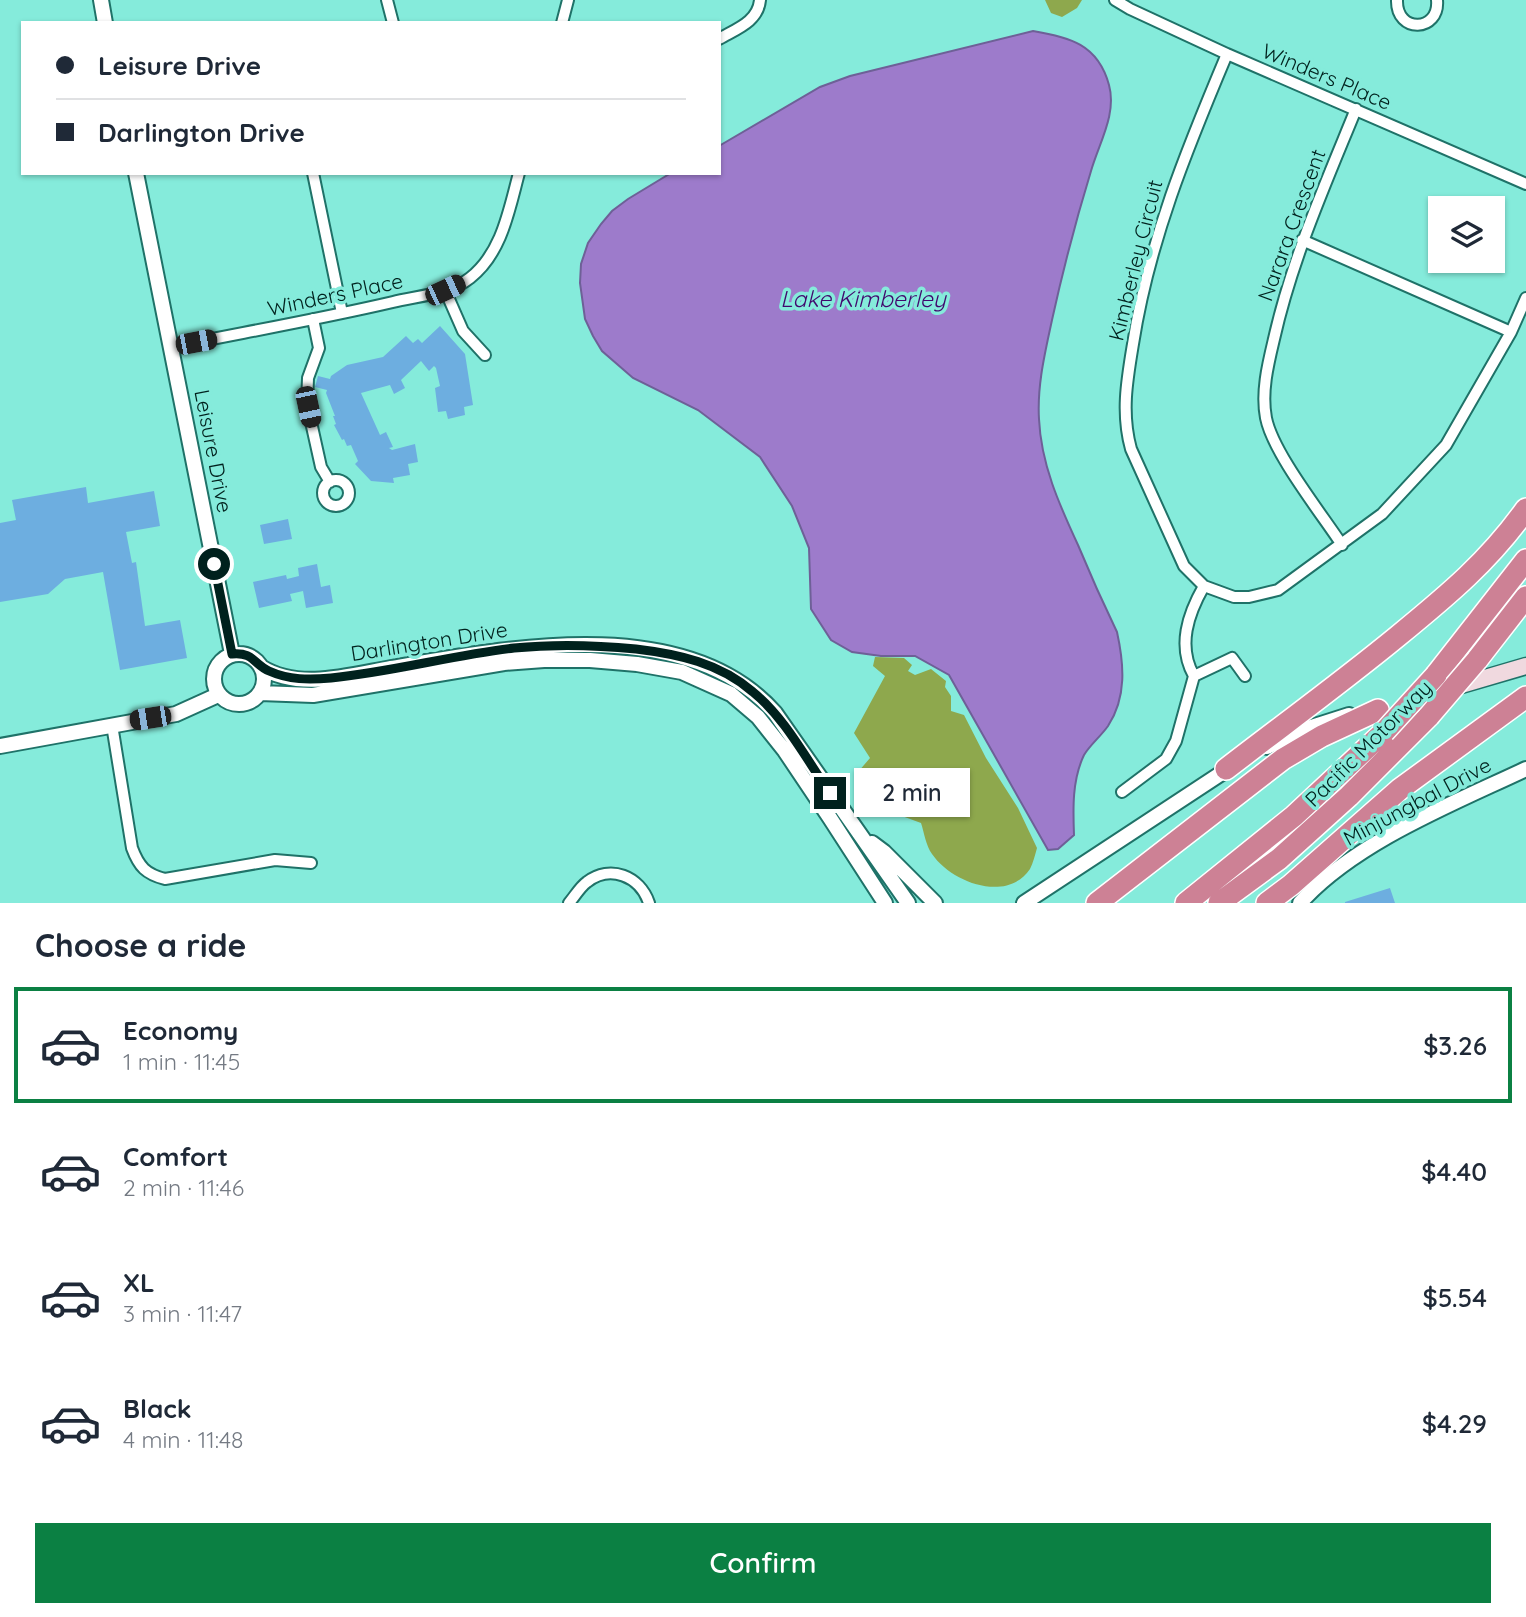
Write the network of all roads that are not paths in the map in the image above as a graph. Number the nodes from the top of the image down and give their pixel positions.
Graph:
1 (101, 0) edge
2 (387, 0) edge
3 (568, 0) edge
4 (760, 0) edge
5 (1115, 0) edge
6 (1437, 0) edge
7 (1394, 1) edge
8 (105, 21) edge
9 (392, 21) edge
10 (563, 21) edge
11 (721, 38) edge
12 (1227, 54) junction
13 (1356, 109) junction
14 (136, 175) edge
15 (313, 175) edge
16 (518, 175) edge
17 (1526, 184) edge
18 (1302, 240) junction
19 (445, 290) junction
20 (1526, 298) edge
21 (342, 313) junction
22 (313, 319) junction
23 (1511, 332) junction
24 (172, 347) junction
25 (485, 355) dead end
26 (330, 482) dead end
27 (1526, 509) edge
28 (1342, 545) junction
29 (1526, 560) edge
30 (1204, 586) junction
31 (1526, 597) edge
32 (232, 654) junction
33 (1526, 666) edge
34 (261, 667) junction
35 (1194, 676) junction
36 (1245, 676) dead end
37 (260, 693) junction
38 (218, 695) junction
39 (1526, 697) edge
40 (1378, 710) junction
41 (112, 725) junction
42 (0, 746) edge
43 (1226, 769) junction
44 (1526, 769) edge
45 (1122, 792) dead end
46 (862, 836) junction
47 (311, 863) dead end
48 (569, 903) edge
49 (649, 903) edge
50 (885, 903) edge
51 (908, 903) edge
52 (935, 903) edge
53 (1024, 903) edge
54 (1097, 903) edge
55 (1186, 903) edge
56 (1219, 903) edge
57 (1267, 903) edge
58 (1300, 903) edge

1 - 8 street
2 - 9 street
3 - 10 street
4 - 11 street
5 - 12 street, Winders Place
6 - 7 street
12 - 13 street, Winders Place
12 - 30 street, Kimberley Circuit
13 - 17 street, Winders Place
13 - 18 street, Narara Crescent
14 - 24 street, Leisure Drive
15 - 21 street
16 - 19 street, Winders Place
18 - 23 street
18 - 28 street, Narara Crescent
19 - 21 street, Winders Place
19 - 25 street
20 - 23 street
21 - 22 street, Winders Place
22 - 24 street, Winders Place
22 - 26 street
23 - 28 street
24 - 32 street, Leisure Drive
27 - 43 highway
28 - 30 street
29 - 55 highway, Pacific Motorway, bridge
30 - 35 street
31 - 56 highway, Pacific Motorway, bridge
32 - 34 street
32 - 38 street
33 - 40 main road
34 - 37 street
34 - 46 street, Darlington Drive
35 - 36 street
35 - 45 street
37 - 38 street
37 - 50 street, Darlington Drive
38 - 41 street
39 - 57 highway
40 - 43 street
40 - 54 highway
41 - 42 street
41 - 47 street
43 - 53 street
44 - 58 street, Minjungbal Drive
46 - 51 street, Darlington Drive
46 - 52 street
48 - 49 street

